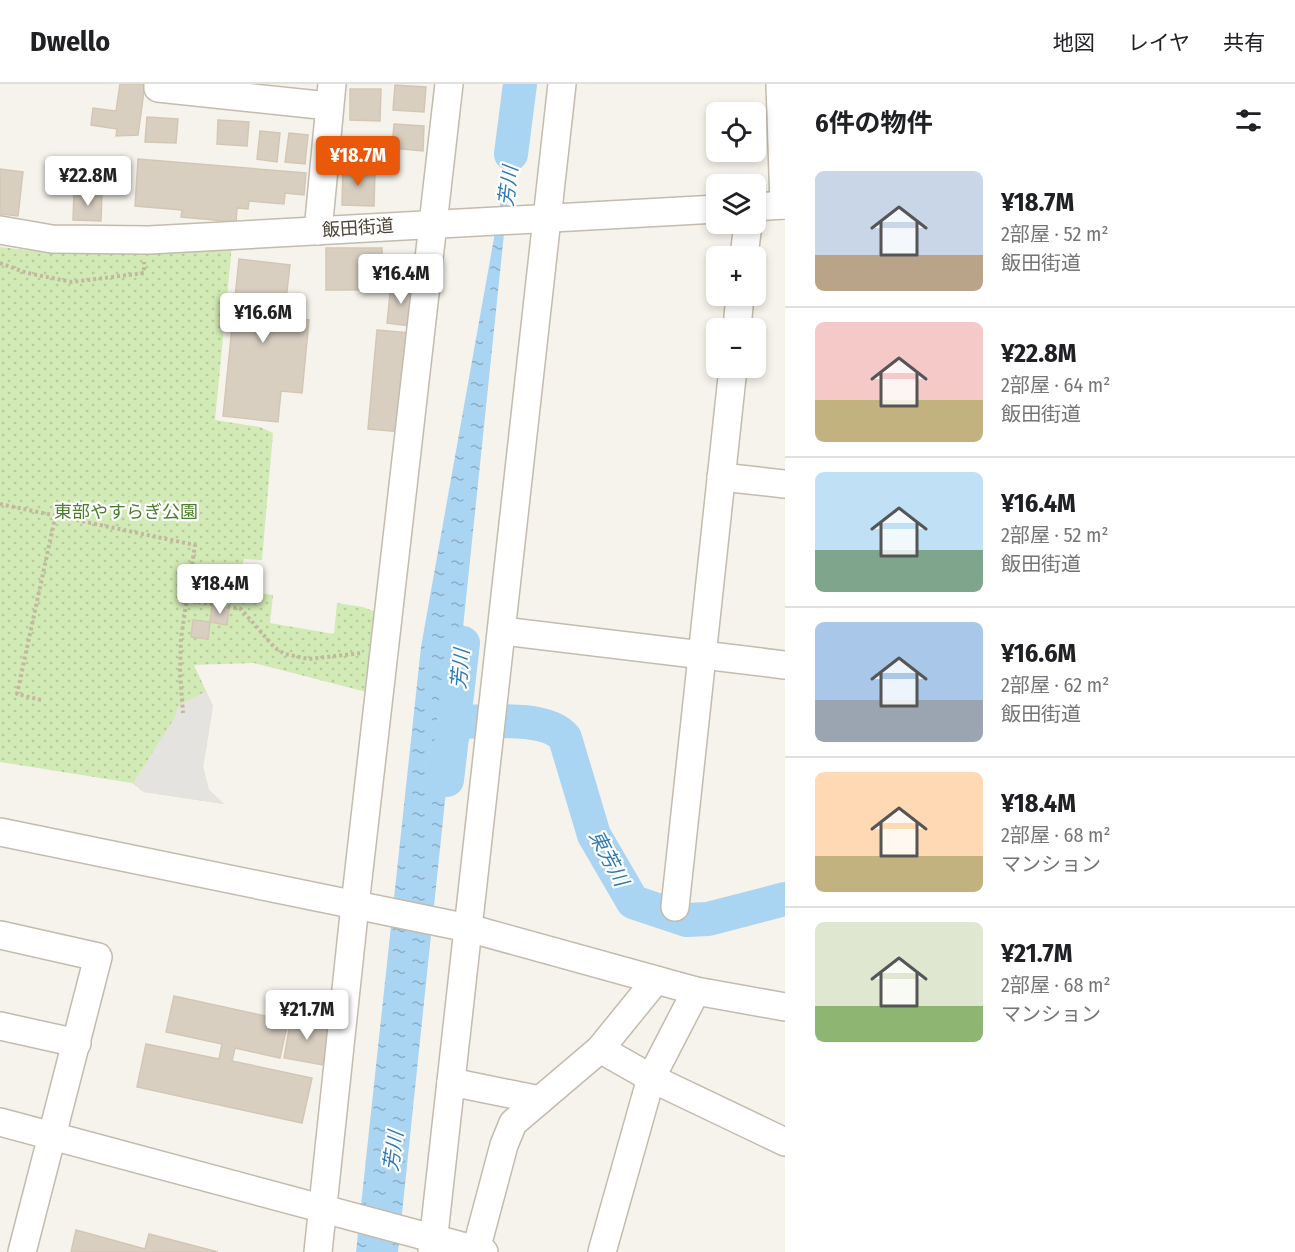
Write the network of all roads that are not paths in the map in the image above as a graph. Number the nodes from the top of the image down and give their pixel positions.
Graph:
1 (158, 84) edge
2 (449, 84) edge
3 (562, 84) edge
4 (780, 84) edge
5 (331, 95) edge
6 (785, 205) edge
7 (766, 206) edge
8 (706, 210) edge
9 (546, 218) junction
10 (435, 223) junction
11 (0, 230) edge
12 (318, 231) junction
13 (732, 378) edge
14 (721, 477) junction
15 (785, 484) edge
16 (503, 631) junction
17 (701, 655) junction
18 (785, 665) edge
19 (0, 832) edge
20 (358, 905) junction
21 (675, 907) dead end
22 (466, 928) junction
23 (0, 935) edge
24 (656, 980) junction
25 (696, 991) junction
26 (785, 1006) edge
27 (0, 1026) edge
28 (77, 1043) junction
29 (600, 1049) junction
30 (651, 1078) junction
31 (451, 1082) junction
32 (540, 1100) junction
33 (0, 1122) edge
34 (54, 1137) junction
35 (785, 1142) edge
36 (327, 1209) junction
37 (430, 1242) edge
38 (480, 1251) edge
39 (22, 1252) edge
40 (318, 1252) edge
41 (602, 1252) edge

1 - 5 street
2 - 10 street
3 - 9 street
4 - 6 street
5 - 12 street
6 - 7 street
8 - 9 street, 飯田街道
9 - 10 street, 飯田街道
9 - 16 street
10 - 12 street, 飯田街道
10 - 20 street
11 - 12 street, 飯田街道
13 - 14 street
14 - 15 street
14 - 17 street
16 - 17 street
16 - 22 street
17 - 18 street
17 - 21 street
19 - 20 street
20 - 22 street
20 - 36 street
22 - 24 street
22 - 31 street
23 - 28 street
24 - 25 street
24 - 29 street
25 - 26 street
25 - 30 street
27 - 28 street
28 - 34 street
29 - 30 street
29 - 32 street
30 - 35 street
30 - 41 street
31 - 32 street
31 - 37 street
32 - 38 street
33 - 34 street
34 - 36 street
34 - 39 street
36 - 37 street
36 - 40 street
37 - 38 street

